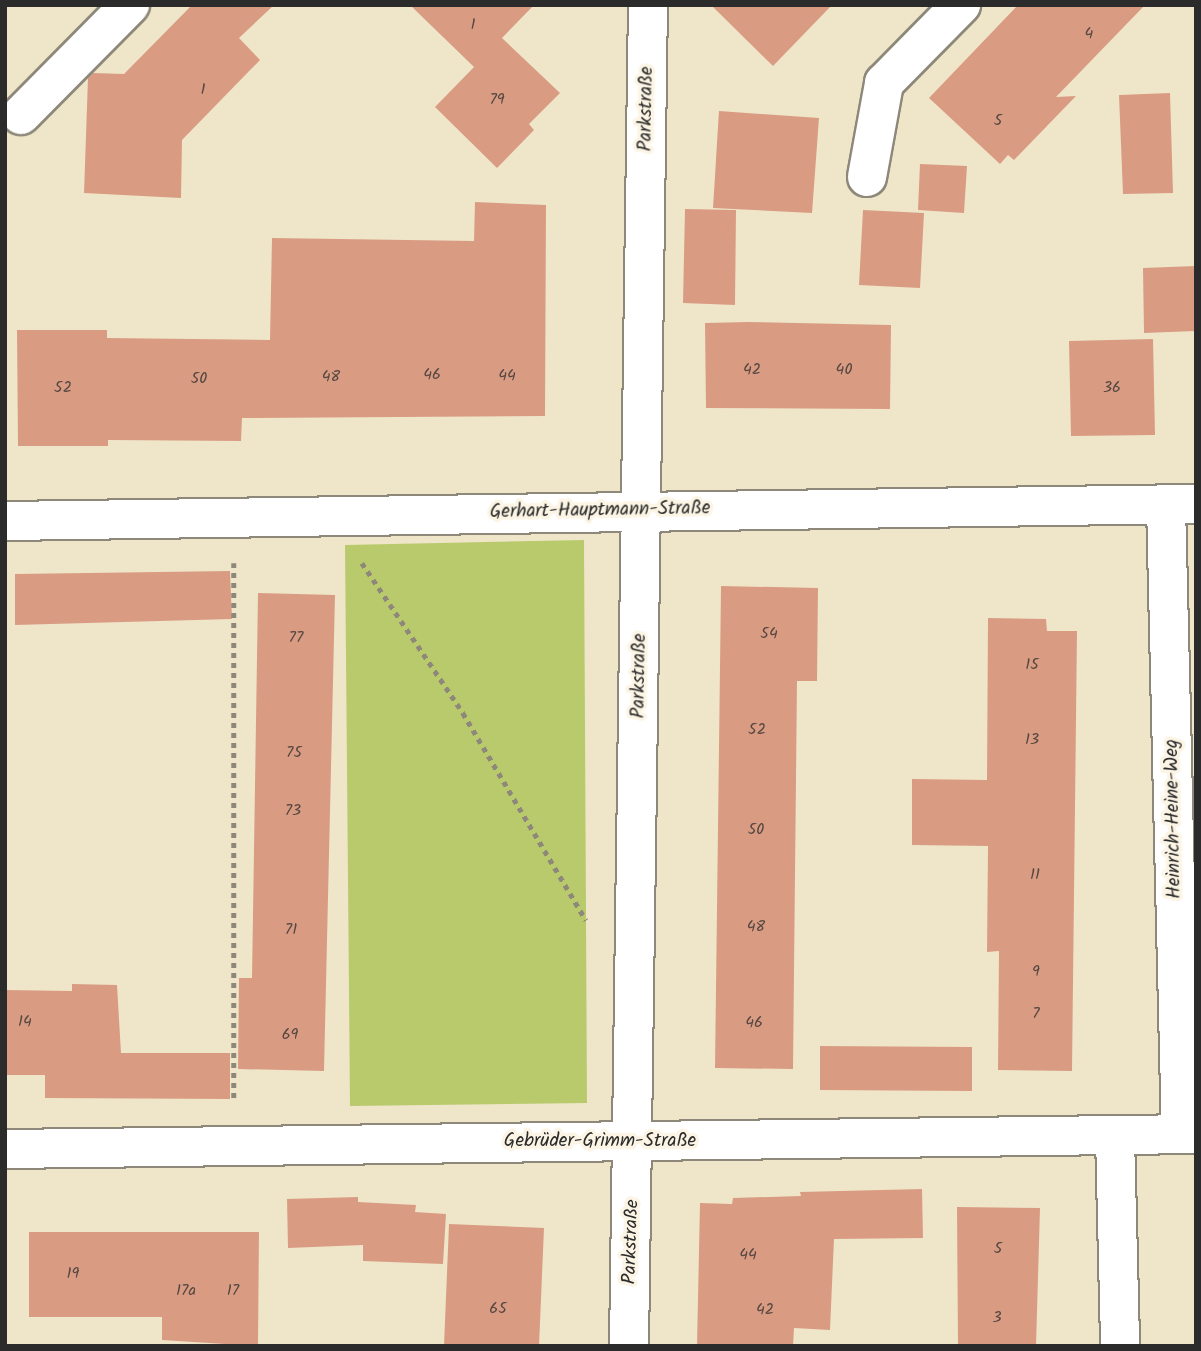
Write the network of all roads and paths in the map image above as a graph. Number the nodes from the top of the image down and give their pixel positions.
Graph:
1 (130, 5) edge
2 (649, 5) edge
3 (961, 5) edge
4 (22, 115) dead end
5 (866, 177) dead end
6 (1181, 504) edge
7 (642, 510) junction
8 (328, 513) junction
9 (233, 515) junction
10 (5, 521) edge
11 (588, 924) dead end
12 (1188, 1134) edge
13 (1115, 1136) junction
14 (635, 1142) junction
15 (234, 1143) junction
16 (5, 1149) edge
17 (629, 1346) edge
18 (1120, 1346) edge

1 - 4 street
2 - 7 street, Parkstraße
3 - 5 street
6 - 7 street, Gerhart-Hauptmann-Straße
6 - 12 street, Heinrich-Heine-Weg
7 - 8 street, Gerhart-Hauptmann-Straße
7 - 14 street, Parkstraße
8 - 9 street, Gerhart-Hauptmann-Straße
8 - 11 path
9 - 10 street, Gerhart-Hauptmann-Straße
9 - 15 path
12 - 13 street, Gebrüder-Grimm-Straße
13 - 14 street, Gebrüder-Grimm-Straße
13 - 18 street
14 - 15 street, Gebrüder-Grimm-Straße
14 - 17 street, Parkstraße
15 - 16 street, Gebrüder-Grimm-Straße

